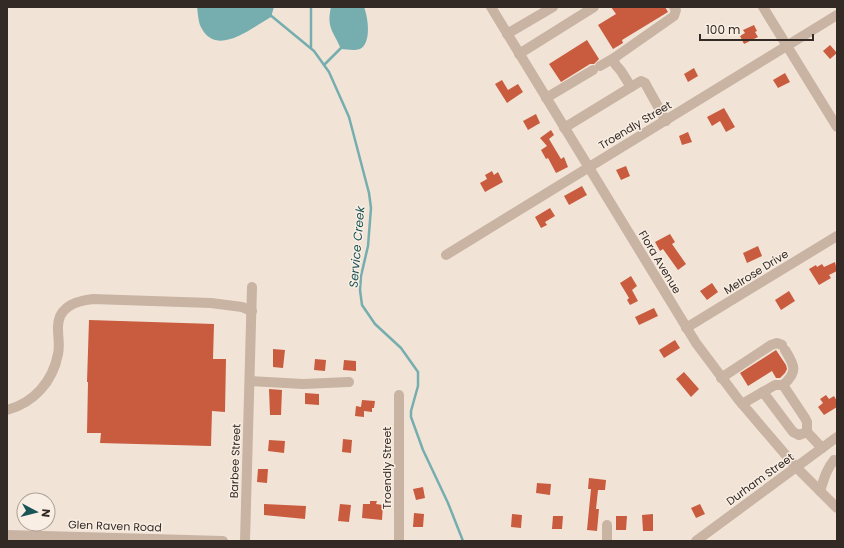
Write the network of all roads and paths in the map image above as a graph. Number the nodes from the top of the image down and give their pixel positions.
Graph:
1 (491, 7) edge
2 (553, 7) edge
3 (594, 7) edge
4 (674, 7) edge
5 (763, 7) edge
6 (837, 15) edge
7 (507, 34) junction
8 (787, 45) junction
9 (519, 54) junction
10 (614, 58) junction
11 (631, 87) junction
12 (546, 98) junction
13 (666, 120) junction
14 (837, 127) edge
15 (564, 128) junction
16 (588, 167) junction
17 (837, 236) edge
18 (446, 256) dead end
19 (252, 287) dead end
20 (252, 311) junction
21 (686, 328) junction
22 (721, 378) junction
23 (250, 381) junction
24 (349, 382) dead end
25 (783, 385) junction
26 (763, 392) junction
27 (399, 395) dead end
28 (742, 404) junction
29 (7, 410) edge
30 (807, 427) junction
31 (837, 437) edge
32 (823, 447) junction
33 (836, 462) edge
34 (796, 467) junction
35 (820, 491) junction
36 (837, 508) edge
37 (607, 525) dead end
38 (7, 535) edge
39 (223, 541) edge
40 (245, 541) edge
41 (399, 541) edge
42 (607, 541) edge
43 (696, 541) edge

1 - 7 street, Flora Avenue
2 - 7 street
3 - 9 street
4 - 10 street
5 - 8 street
6 - 8 street, Troendly Street
7 - 9 street, Flora Avenue
8 - 13 street, Troendly Street
8 - 14 street
9 - 12 street, Flora Avenue
10 - 11 street
10 - 12 street
11 - 13 street
11 - 15 street
12 - 15 street, Flora Avenue
13 - 16 street, Troendly Street
15 - 16 street, Flora Avenue
16 - 18 street, Troendly Street
16 - 21 street, Flora Avenue
17 - 21 street, Melrose Drive
19 - 20 street, Barbee Street
20 - 23 street, Barbee Street
20 - 29 street
21 - 22 street, Flora Avenue
22 - 25 street
22 - 28 street, Flora Avenue
23 - 24 street
23 - 40 street, Barbee Street
25 - 26 street
25 - 30 street
26 - 28 street
26 - 30 street
27 - 41 street, Troendly Street
28 - 34 street, Flora Avenue
30 - 32 street
31 - 32 street, Durham Street
32 - 33 street
32 - 34 street, Durham Street
33 - 35 street
34 - 35 street, Flora Avenue
34 - 43 street, Durham Street
35 - 36 street, Flora Avenue
37 - 42 street
38 - 39 street, Glen Raven Road

